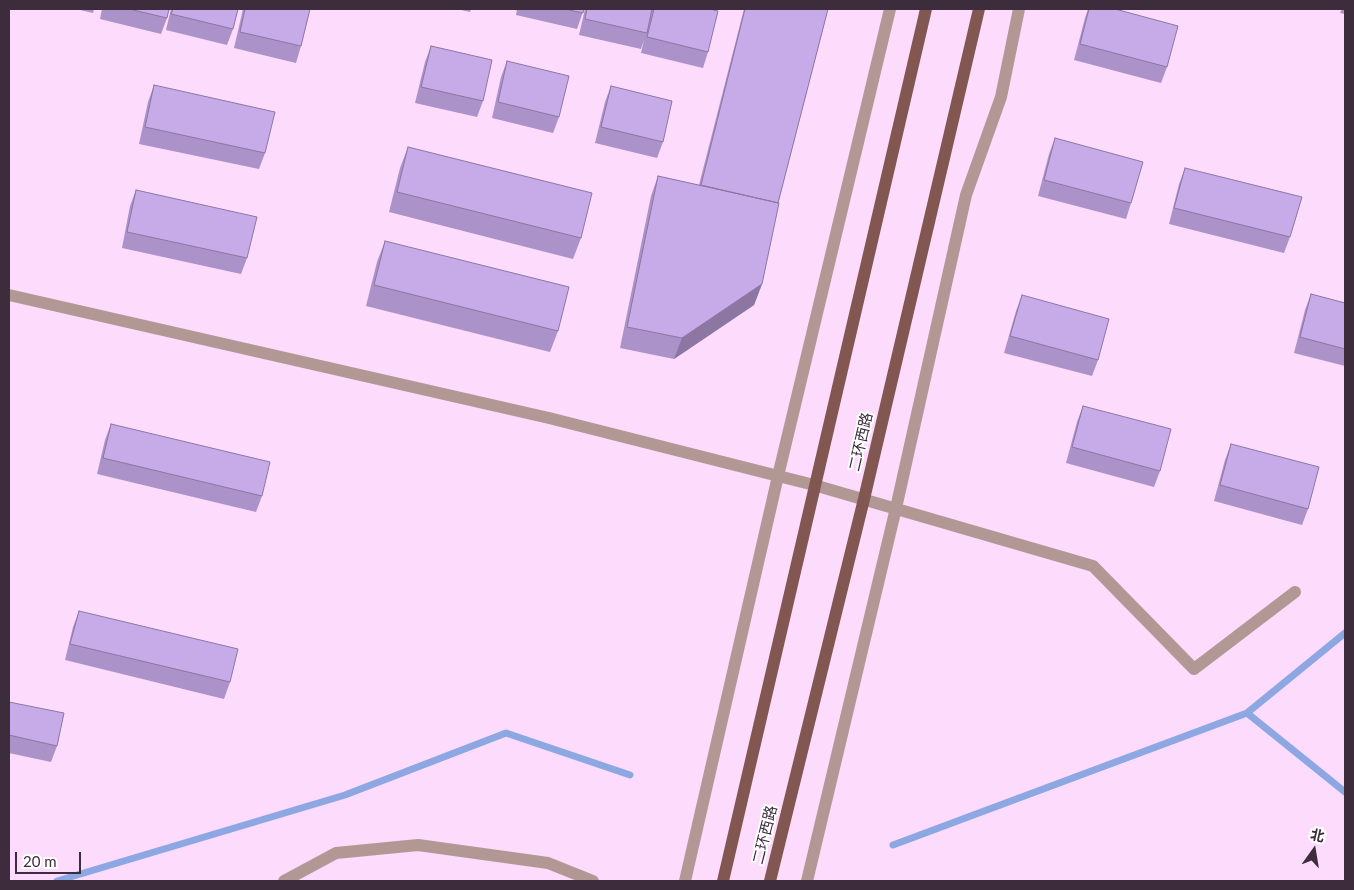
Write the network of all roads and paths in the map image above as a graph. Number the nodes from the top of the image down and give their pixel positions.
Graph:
1 (890, 9) edge
2 (926, 9) edge
3 (979, 9) edge
4 (1019, 9) edge
5 (9, 295) edge
6 (778, 476) junction
7 (814, 485) junction
8 (864, 499) junction
9 (896, 508) junction
10 (1295, 592) dead end
11 (284, 881) edge
12 (593, 881) edge
13 (685, 881) edge
14 (723, 881) edge
15 (770, 881) edge
16 (807, 881) edge

1 - 6 street
2 - 7 main road, 二环西路
3 - 8 main road, 二环西路
4 - 9 street
5 - 6 street
6 - 7 street
6 - 13 street
7 - 8 street
7 - 14 main road, 二环西路
8 - 9 street
8 - 15 main road, 二环西路
9 - 10 street
9 - 16 street
11 - 12 street

